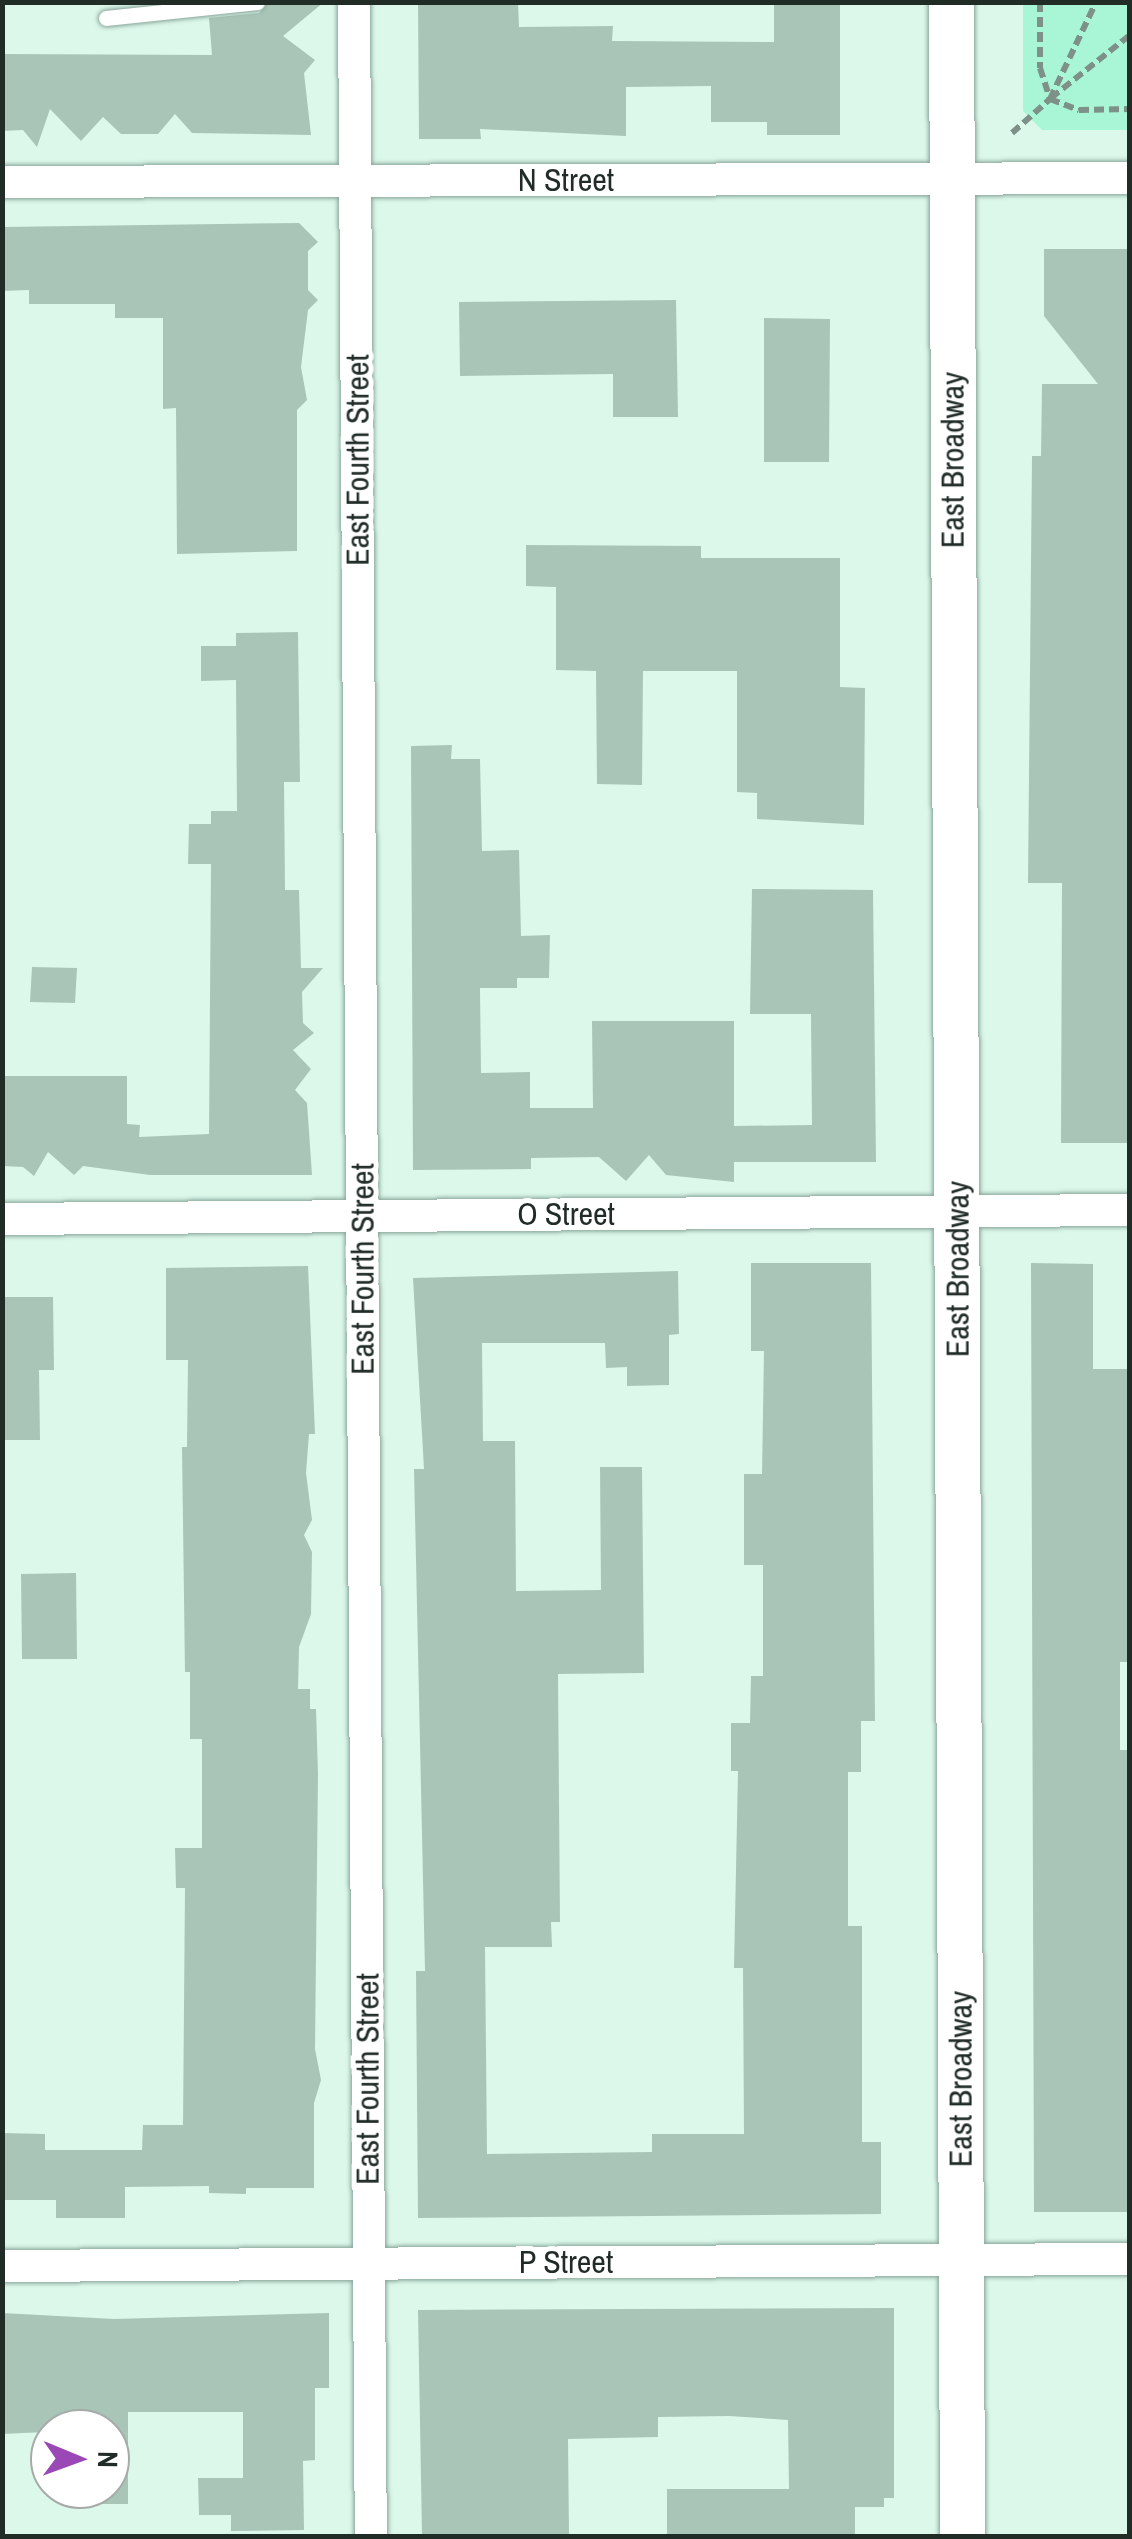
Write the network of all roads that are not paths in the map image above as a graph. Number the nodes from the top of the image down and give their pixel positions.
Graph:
1 (258, 2) edge
2 (354, 2) edge
3 (951, 2) edge
4 (106, 18) dead end
5 (951, 178) junction
6 (1130, 178) edge
7 (356, 180) junction
8 (2, 182) edge
9 (1130, 1210) edge
10 (958, 1212) junction
11 (363, 1216) junction
12 (2, 1219) edge
13 (1130, 2259) edge
14 (962, 2260) junction
15 (370, 2262) junction
16 (2, 2266) edge
17 (371, 2536) edge
18 (962, 2536) edge

1 - 4 lane
2 - 7 street, East Fourth Street
3 - 5 main road, East Broadway
5 - 6 street, N Street
5 - 7 street, N Street
5 - 10 main road, East Broadway
7 - 8 street, N Street
7 - 11 street, East Fourth Street
9 - 10 street, O Street
10 - 11 street, O Street
10 - 14 main road, East Broadway
11 - 12 street, O Street
11 - 15 street, East Fourth Street
13 - 14 street, P Street
14 - 15 street, P Street
14 - 18 main road, East Broadway
15 - 16 street, P Street
15 - 17 street, East Fourth Street

